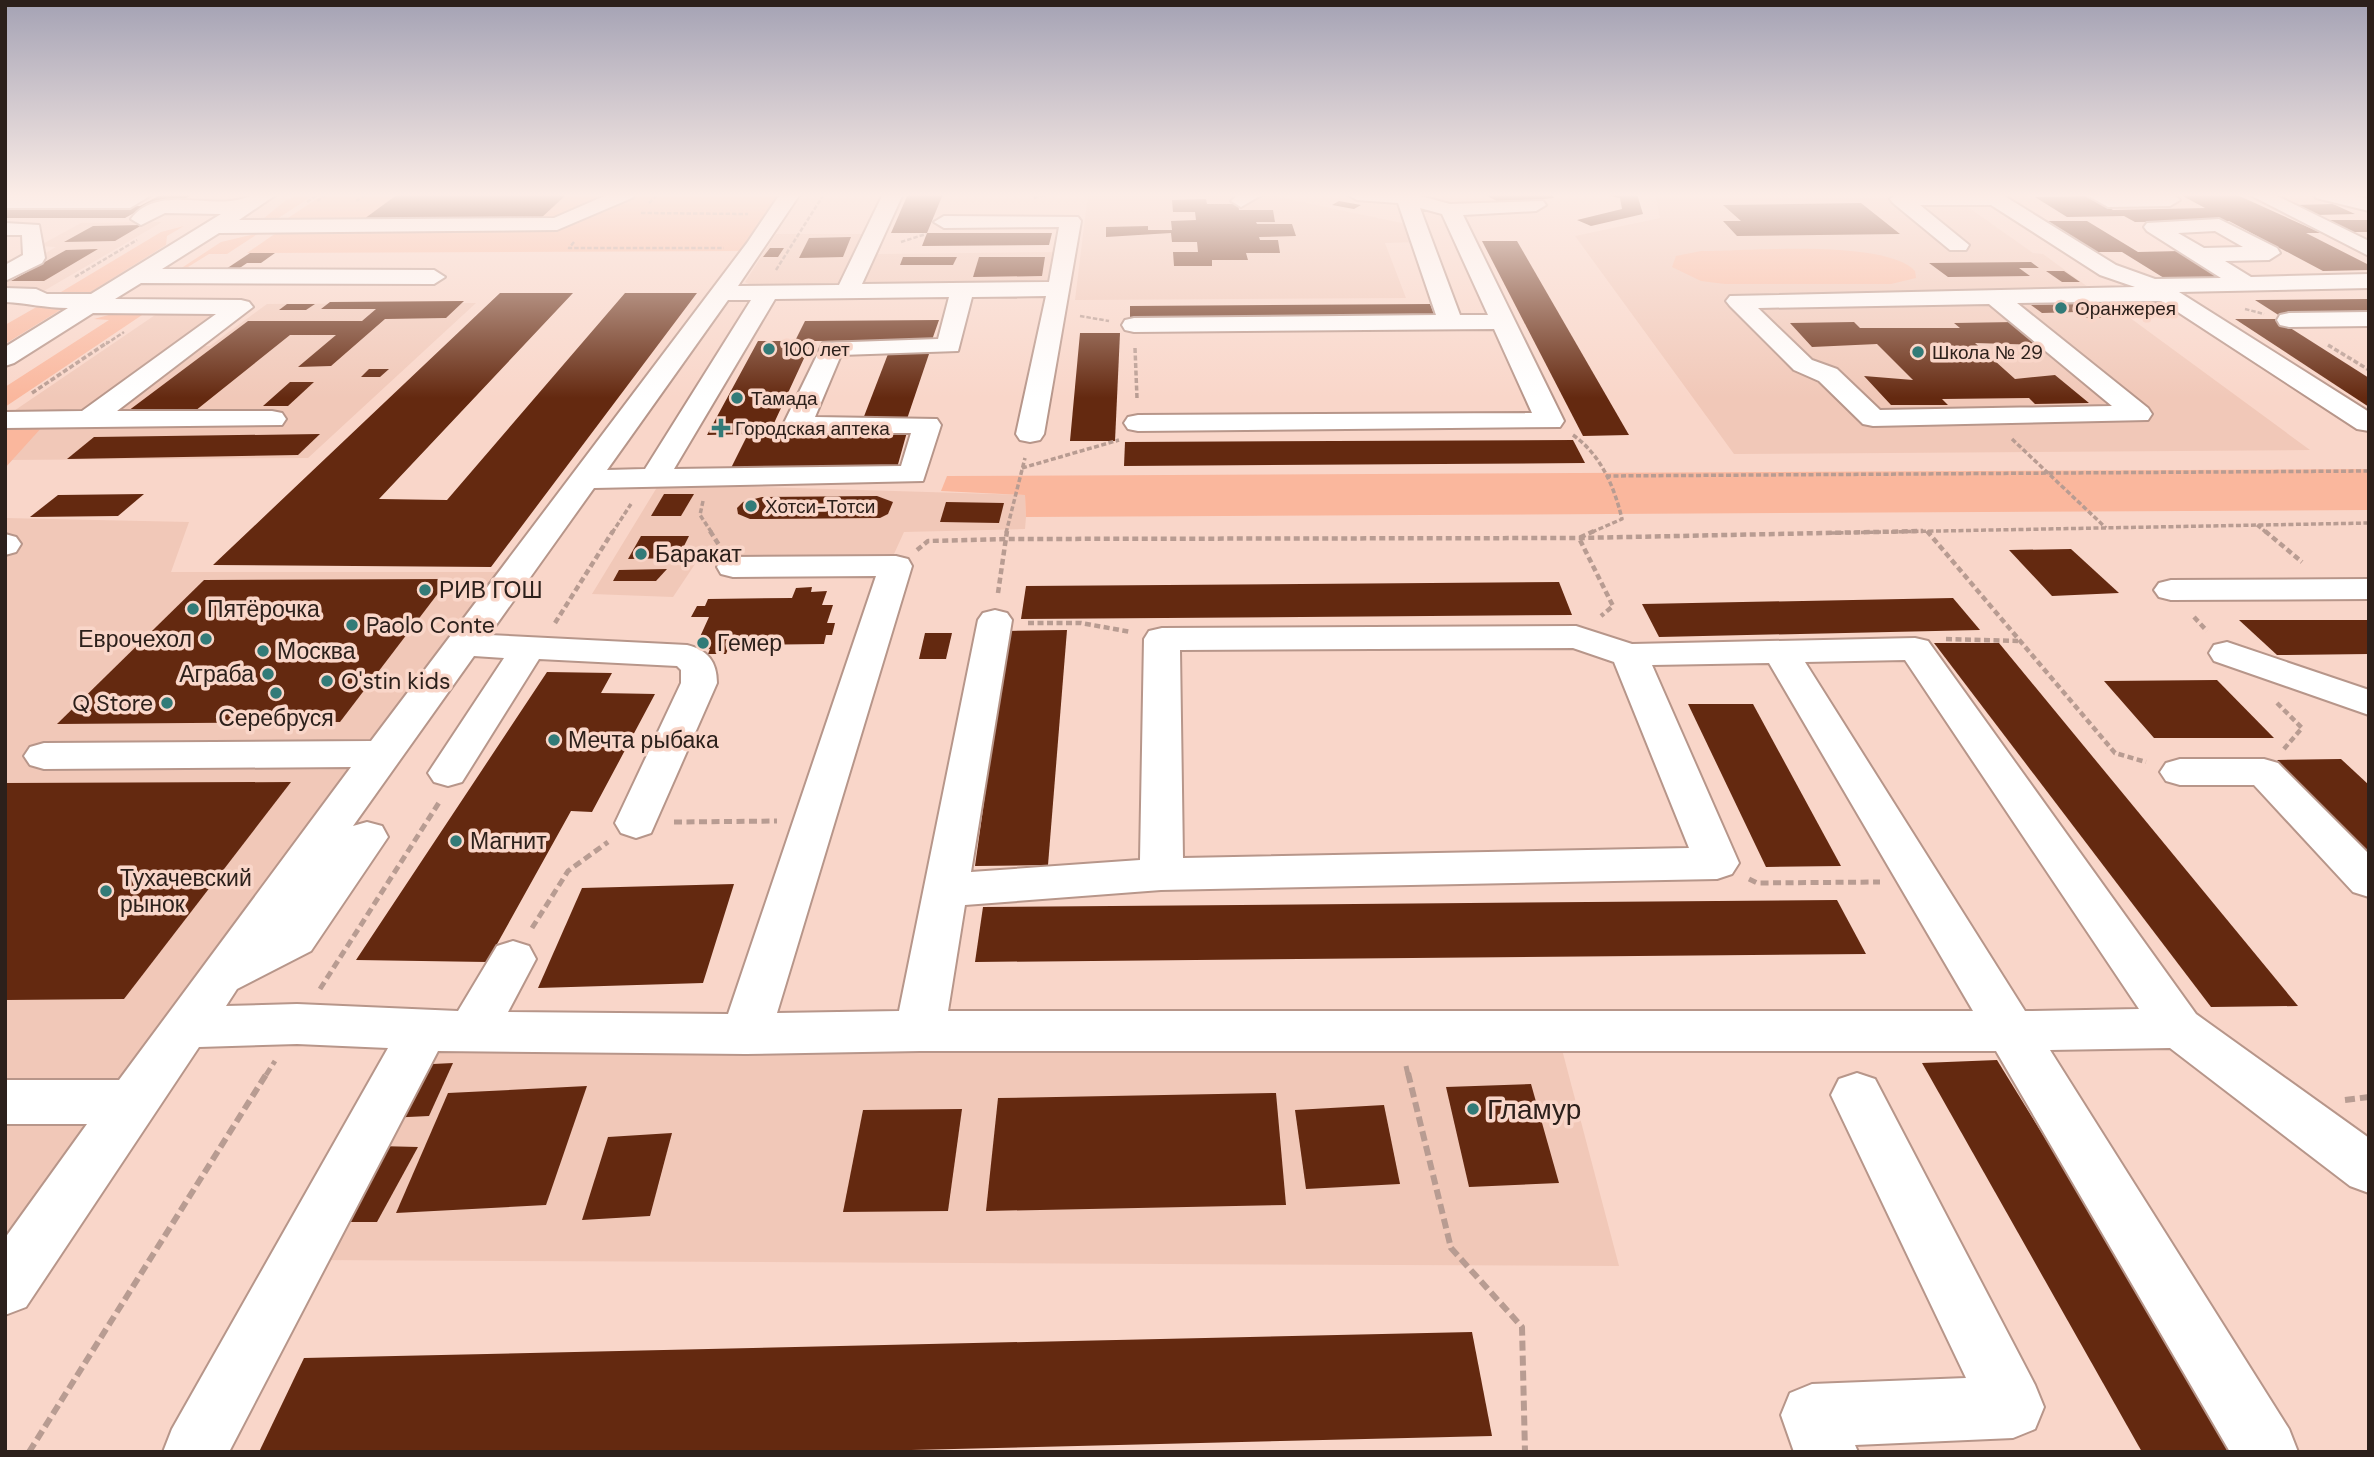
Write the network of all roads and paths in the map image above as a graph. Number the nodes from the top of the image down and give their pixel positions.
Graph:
1 (25, 262) edge
2 (100, 262) edge
3 (157, 262) edge
4 (743, 262) edge
5 (783, 262) edge
6 (861, 262) edge
7 (1064, 262) edge
8 (1429, 262) edge
9 (1474, 262) edge
10 (2096, 262) edge
11 (2211, 262) edge
12 (5, 274) edge
13 (134, 276) junction
14 (434, 277) dead end
15 (2369, 281) edge
16 (2247, 284) junction
17 (962, 290) junction
18 (2159, 290) junction
19 (847, 292) junction
20 (722, 293) junction
21 (765, 293) junction
22 (5, 295) edge
23 (1995, 297) junction
24 (38, 298) junction
25 (1057, 300) junction
26 (91, 304) junction
27 (2369, 319) edge
28 (2289, 320) dead end
29 (1502, 322) junction
30 (1451, 323) junction
31 (1134, 325) junction
32 (5, 358) edge
33 (1994, 416) junction
34 (272, 419) dead end
35 (5, 420) edge
36 (88, 420) junction
37 (1550, 421) junction
38 (1139, 423) junction
39 (2367, 423) edge
40 (1030, 435) joint
41 (1023, 468) junction
42 (2369, 471) edge
43 (2048, 474) junction
44 (1606, 476) junction
45 (708, 477) junction
46 (651, 478) junction
47 (586, 479) junction
48 (2369, 523) edge
49 (2256, 525) junction
50 (2106, 528) junction
51 (1927, 531) junction
52 (1579, 538) junction
53 (1005, 539) junction
54 (896, 566) junction
55 (733, 567) joint
56 (2335, 589) junction
57 (2369, 589) edge
58 (2171, 590) joint
59 (994, 622) junction
60 (1576, 637) junction
61 (1162, 639) junction
62 (2019, 641) junction
63 (464, 645) junction
64 (533, 648) junction
65 (1914, 649) junction
66 (1781, 652) junction
67 (2227, 653) joint
68 (1629, 655) junction
69 (2274, 700) dead end
70 (2369, 703) edge
71 (385, 754) junction
72 (44, 757) dead end
73 (2180, 772) joint
74 (2264, 772) junction
75 (448, 781) joint
76 (814, 821) junction
77 (636, 823) junction
78 (367, 837) dead end
79 (1717, 863) junction
80 (1161, 874) junction
81 (1920, 881) junction
82 (2369, 881) edge
83 (947, 890) junction
84 (513, 959) joint
85 (219, 978) junction
86 (298, 1024) junction
87 (186, 1027) junction
88 (2179, 1028) junction
89 (448, 1031) junction
90 (920, 1031) junction
91 (1398, 1031) junction
92 (2010, 1031) junction
93 (746, 1034) junction
94 (1857, 1095) dead end
95 (5, 1102) edge
96 (135, 1102) junction
97 (2369, 1170) edge
98 (5, 1287) edge
99 (29, 1452) edge
100 (195, 1452) edge
101 (1525, 1452) edge
102 (1826, 1452) edge
103 (2266, 1452) edge

1 - 12 street
2 - 24 path
3 - 13 street
4 - 20 street
5 - 21 path
6 - 19 street
7 - 25 street
8 - 30 street
9 - 29 street
10 - 18 street
11 - 16 street
13 - 14 street
13 - 26 street
15 - 16 street
16 - 18 street
17 - 19 street
17 - 25 street
17 - 45 street
18 - 23 street
18 - 39 street
19 - 21 street
20 - 21 street
20 - 47 street
21 - 46 street
22 - 24 street
23 - 33 street
23 - 33 street
24 - 26 street
25 - 31 path
25 - 40 street
26 - 32 street
26 - 36 street
27 - 28 street
29 - 30 street
29 - 37 street
30 - 31 street
31 - 38 path
33 - 43 path
34 - 36 street
35 - 36 street
37 - 38 street
37 - 44 path
38 - 41 path
40 - 41 path
41 - 53 path
42 - 43 path
43 - 44 path
43 - 50 path
44 - 52 path
45 - 46 street
45 - 55 path
46 - 47 street
46 - 64 path
47 - 63 street
48 - 49 path
49 - 50 path
49 - 56 path
50 - 51 path
51 - 52 path
51 - 62 path
52 - 53 path
52 - 60 path
53 - 54 path
53 - 59 path
54 - 55 street
54 - 76 street
56 - 57 street
56 - 58 street
58 - 67 path
59 - 61 path
59 - 83 street
60 - 61 street
60 - 68 street
61 - 80 street
62 - 65 path
62 - 73 path
63 - 64 street
63 - 71 street
64 - 75 street
64 - 77 street
65 - 66 street
65 - 88 street
66 - 68 street
66 - 81 street
67 - 70 street
68 - 79 street
69 - 74 path
71 - 72 street
71 - 85 street
73 - 74 street
74 - 82 street
75 - 86 path
76 - 77 path
76 - 93 street
77 - 84 path
78 - 85 street
79 - 80 street
79 - 81 path
80 - 83 street
81 - 92 street
83 - 90 street
84 - 89 street
85 - 87 street
86 - 87 street
86 - 89 street
86 - 99 path
87 - 96 street
88 - 92 street
88 - 97 street
89 - 93 street
89 - 100 street
90 - 91 street
90 - 93 street
91 - 92 street
91 - 101 path
92 - 103 street
94 - 102 street
95 - 96 street
96 - 98 street

